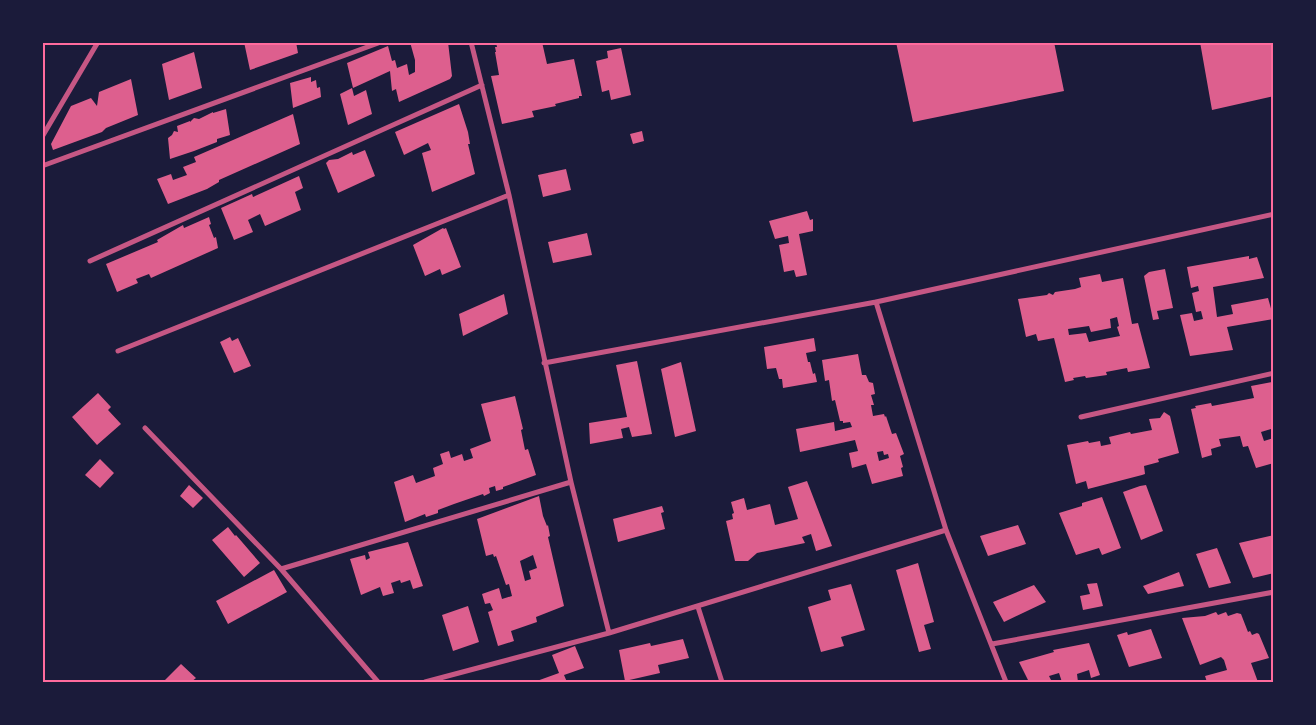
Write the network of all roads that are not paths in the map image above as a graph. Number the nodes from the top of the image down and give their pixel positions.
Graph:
1 (98, 42) edge
2 (381, 42) edge
3 (471, 42) edge
4 (482, 85) junction
5 (42, 137) edge
6 (42, 166) edge
7 (509, 195) junction
8 (1274, 214) edge
9 (90, 261) dead end
10 (876, 302) junction
11 (118, 351) dead end
12 (544, 363) junction
13 (1274, 373) edge
14 (1081, 417) dead end
15 (145, 428) dead end
16 (571, 482) junction
17 (946, 530) junction
18 (281, 569) junction
19 (1274, 592) edge
20 (698, 606) junction
21 (609, 633) junction
22 (992, 644) junction
23 (378, 682) edge
24 (425, 682) edge
25 (722, 682) edge
26 (1006, 682) edge

1 - 5 street
2 - 6 street
3 - 4 street
4 - 7 street
4 - 9 street
7 - 11 street
7 - 12 street
8 - 10 street
10 - 12 street
10 - 17 street
12 - 16 street
13 - 14 street
15 - 18 street
16 - 18 street
16 - 21 street
17 - 20 street
17 - 22 street
18 - 23 street
19 - 22 street
20 - 21 street
20 - 25 street
21 - 24 street
22 - 26 street

